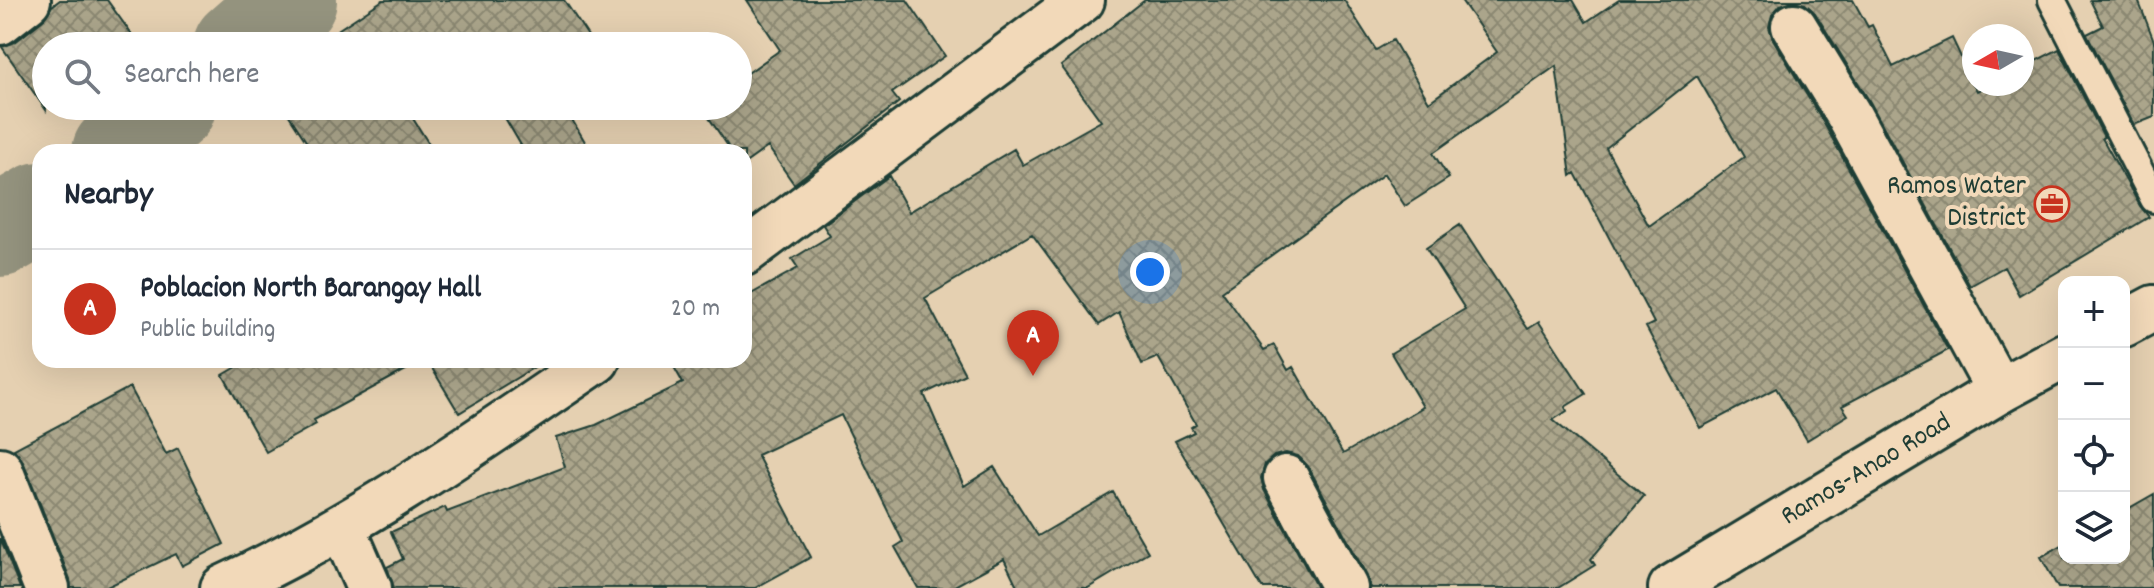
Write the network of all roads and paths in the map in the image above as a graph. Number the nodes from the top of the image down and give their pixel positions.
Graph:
1 (28, 0) edge
2 (1082, 0) edge
3 (2052, 0) edge
4 (0, 22) edge
5 (1794, 26) dead end
6 (2154, 199) edge
7 (752, 247) edge
8 (2154, 308) edge
9 (2130, 321) edge
10 (2058, 359) edge
11 (585, 368) edge
12 (1999, 391) junction
13 (0, 470) edge
14 (1286, 478) dead end
15 (342, 526) junction
16 (47, 588) edge
17 (223, 588) edge
18 (369, 588) edge
19 (1345, 588) edge
20 (1671, 588) edge

1 - 4 street
2 - 7 street
3 - 6 lane
5 - 12 street
8 - 9 street
10 - 12 street, Ramos-Anao Road
11 - 15 street
12 - 20 street, Ramos-Anao Road
13 - 16 street
14 - 19 street
15 - 17 street
15 - 18 street

